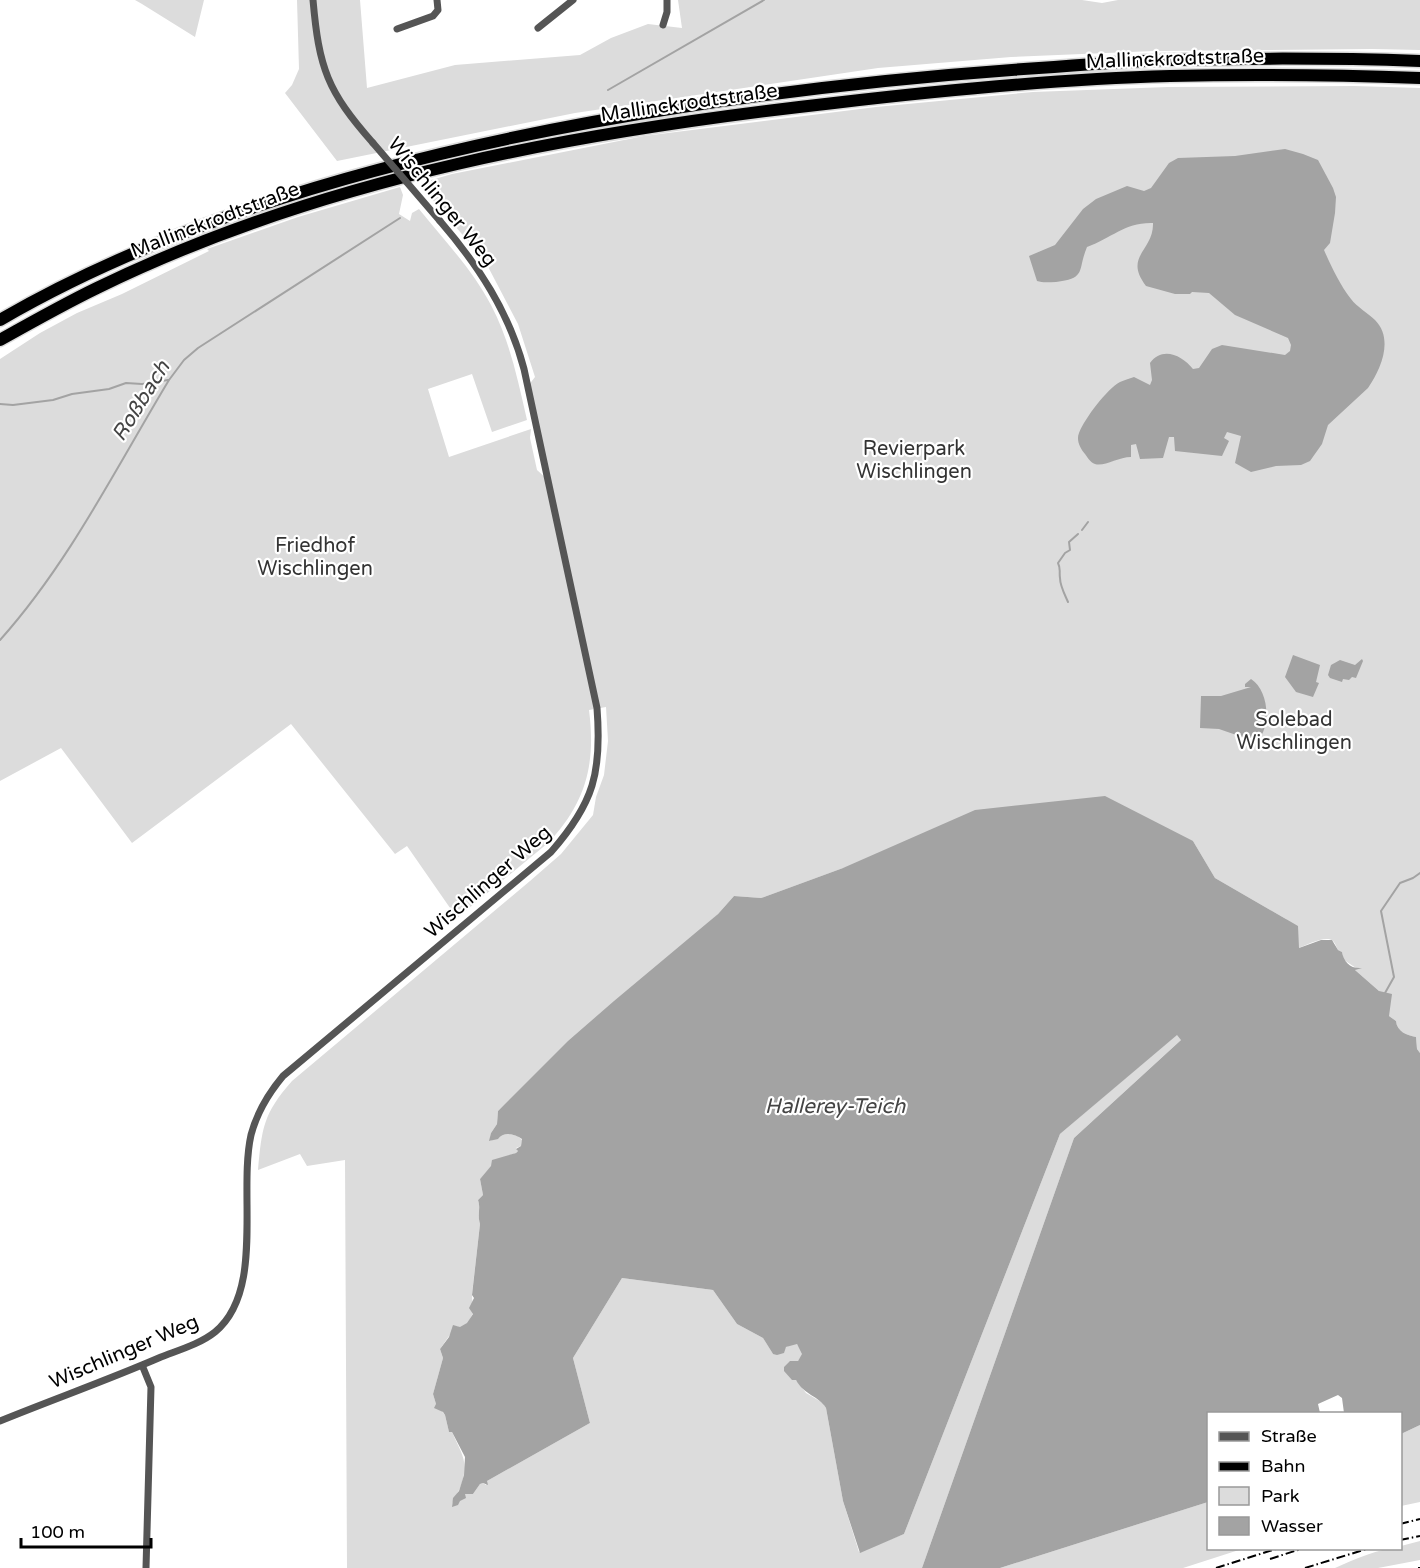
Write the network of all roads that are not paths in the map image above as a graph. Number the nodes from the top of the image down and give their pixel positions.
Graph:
1 (314, 0) edge
2 (437, 0) edge
3 (573, 0) edge
4 (667, 0) edge
5 (663, 25) dead end
6 (538, 28) dead end
7 (397, 29) dead end
8 (1420, 61) edge
9 (1420, 78) edge
10 (22, 307) junction
11 (0, 314) edge
12 (0, 320) edge
13 (0, 342) edge
14 (142, 1365) junction
15 (0, 1421) edge
16 (146, 1568) edge

1 - 14 street, Wischlinger Weg, bridge
2 - 7 street
3 - 6 street
4 - 5 street
8 - 10 highway, Mallinckrodtstraße
9 - 13 highway, Mallinckrodtstraße
10 - 11 highway
10 - 12 highway, Mallinckrodtstraße
14 - 15 street, Wischlinger Weg
14 - 16 street

